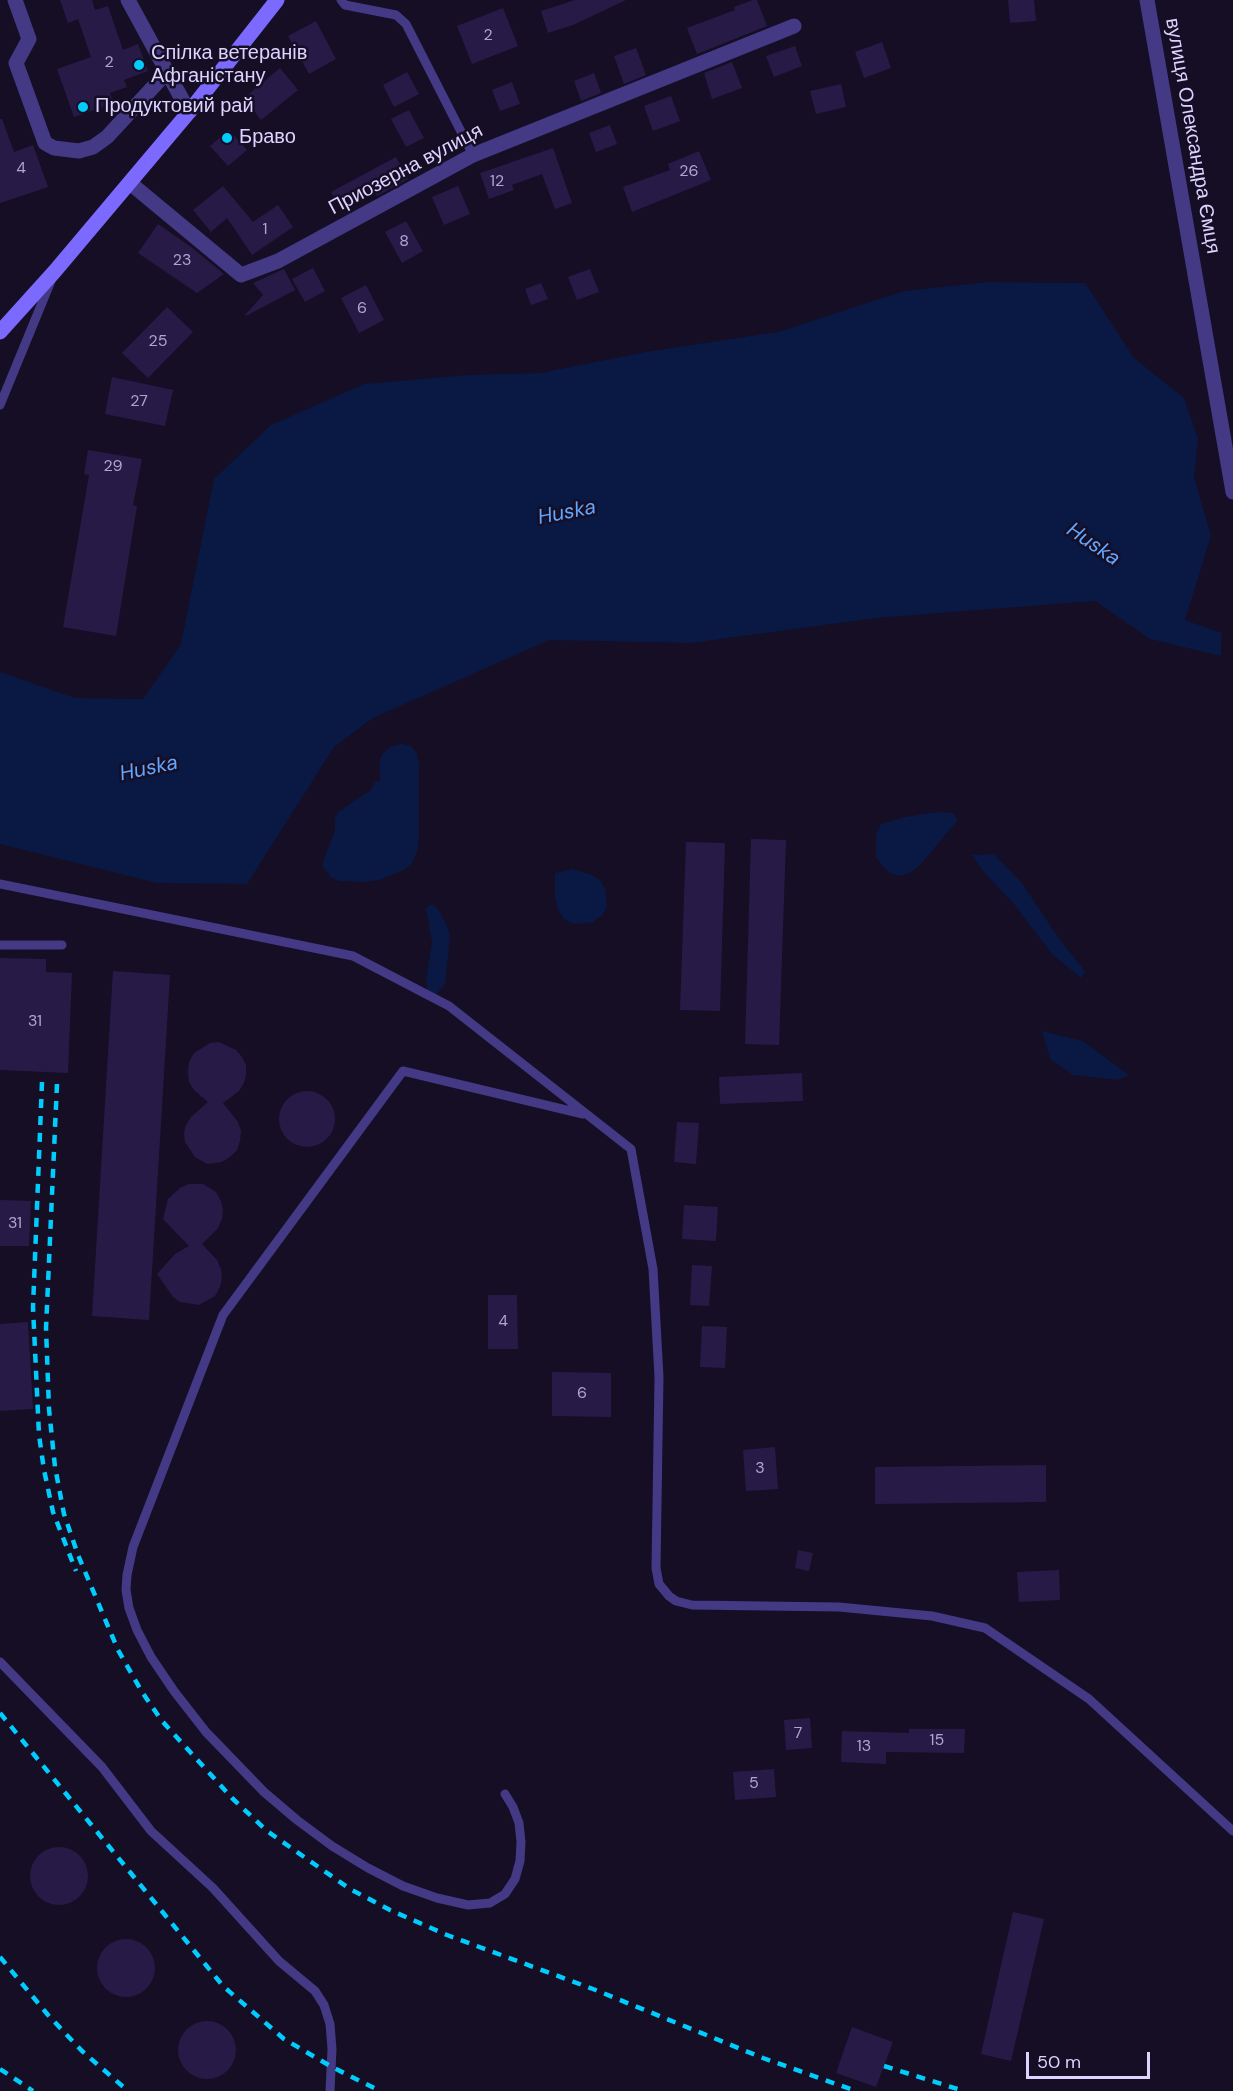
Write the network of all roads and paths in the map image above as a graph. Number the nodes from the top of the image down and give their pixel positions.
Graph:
1 (15, 0) edge
2 (129, 0) edge
3 (277, 0) edge
4 (341, 0) edge
5 (1147, 0) edge
6 (794, 26) dead end
7 (167, 72) junction
8 (189, 112) junction
9 (473, 155) junction
10 (130, 183) junction
11 (55, 271) junction
12 (0, 332) edge
13 (0, 405) edge
14 (1233, 492) edge
15 (0, 884) edge
16 (0, 945) edge
17 (62, 945) dead end
18 (588, 1115) junction
19 (0, 1662) edge
20 (505, 1794) dead end
21 (1233, 1831) edge
22 (330, 2091) edge

1 - 7 street
2 - 7 street
3 - 8 main road
4 - 9 lane
5 - 14 street, вулиця Олександра Ємця
6 - 9 street, Приозерна вулиця
7 - 8 street
8 - 10 main road
9 - 10 street, Приозерна вулиця
10 - 11 main road
11 - 12 main road
11 - 13 lane
15 - 18 lane
16 - 17 lane
18 - 20 lane
18 - 21 lane
19 - 22 lane

